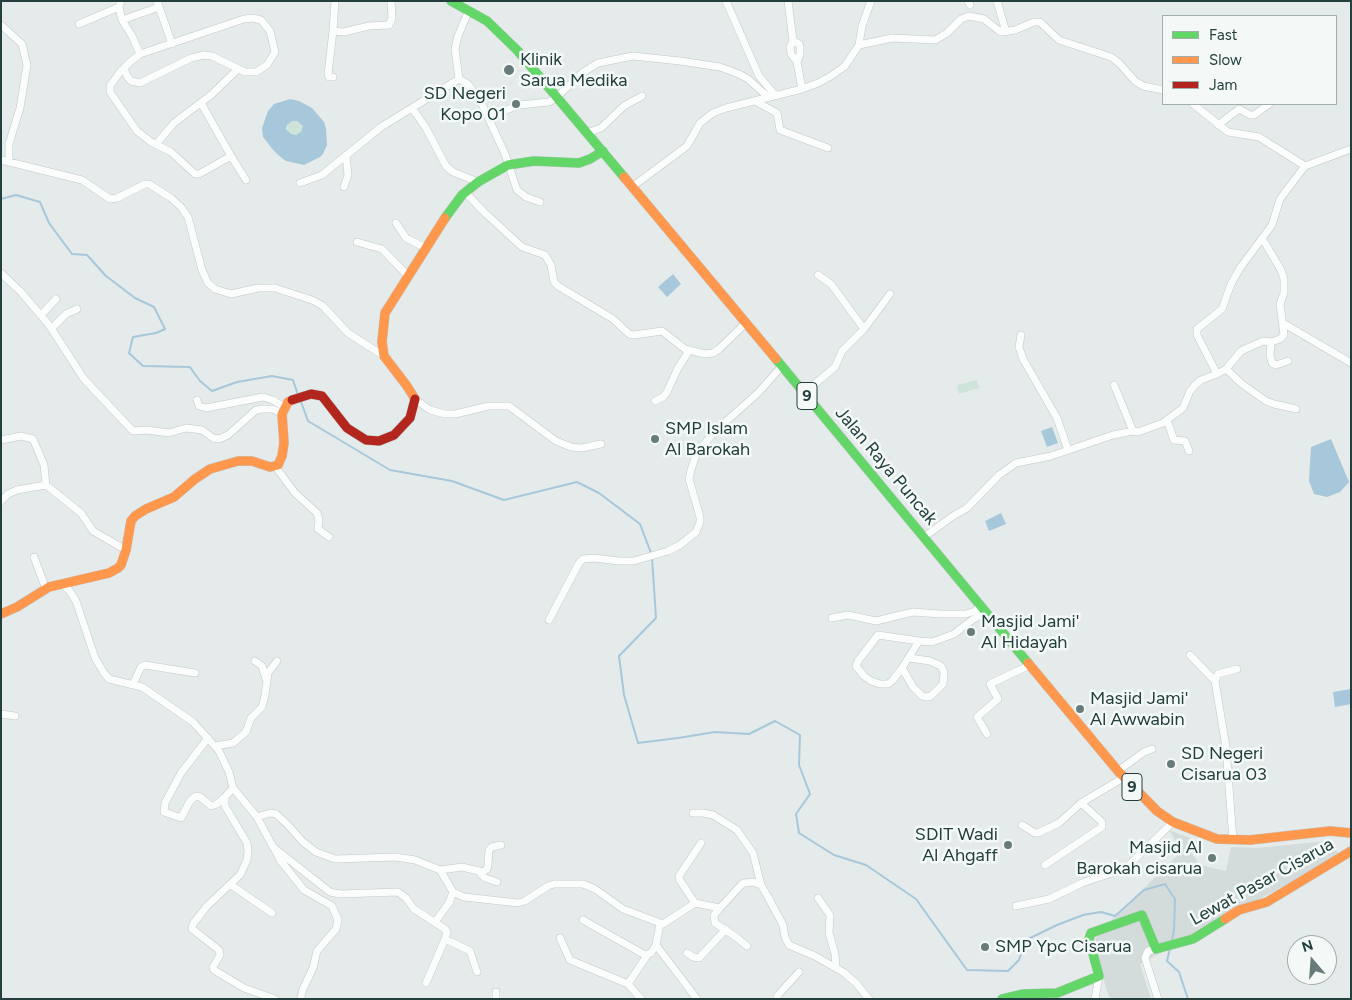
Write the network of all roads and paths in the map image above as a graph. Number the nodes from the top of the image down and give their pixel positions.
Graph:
1 (335, 1) edge
2 (391, 1) edge
3 (451, 1) edge
4 (726, 1) edge
5 (788, 1) edge
6 (871, 1) edge
7 (992, 1) edge
8 (998, 1) edge
9 (120, 4) edge
10 (158, 4) edge
11 (469, 10) junction
12 (1001, 16) junction
13 (122, 20) junction
14 (78, 24) dead end
15 (1, 25) edge
16 (333, 31) junction
17 (1006, 32) junction
18 (172, 44) junction
19 (859, 45) junction
20 (140, 54) junction
21 (124, 68) junction
22 (238, 68) junction
23 (333, 77) dead end
24 (459, 79) junction
25 (802, 89) junction
26 (1162, 90) edge
27 (557, 96) junction
28 (642, 96) dead end
29 (772, 96) junction
30 (756, 101) junction
31 (202, 103) junction
32 (1194, 105) edge
33 (1267, 105) edge
34 (412, 108) junction
35 (488, 117) junction
36 (1218, 125) junction
37 (587, 134) junction
38 (156, 144) junction
39 (828, 148) dead end
40 (1351, 149) edge
41 (603, 151) junction
42 (346, 155) junction
43 (231, 156) junction
44 (1, 160) edge
45 (9, 161) junction
46 (508, 165) junction
47 (1305, 166) junction
48 (246, 180) dead end
49 (478, 182) junction
50 (300, 183) dead end
51 (344, 187) dead end
52 (632, 187) junction
53 (466, 192) junction
54 (540, 202) dead end
55 (396, 223) dead end
56 (1262, 238) junction
57 (358, 242) dead end
58 (426, 248) junction
59 (1, 273) edge
60 (818, 275) dead end
61 (408, 276) junction
62 (890, 294) dead end
63 (56, 299) dead end
64 (77, 309) dead end
65 (41, 315) junction
66 (746, 323) junction
67 (1283, 323) junction
68 (52, 328) junction
69 (864, 329) junction
70 (1021, 335) dead end
71 (1271, 342) junction
72 (689, 351) junction
73 (384, 356) junction
74 (1288, 361) dead end
75 (1351, 363) edge
76 (782, 366) junction
77 (1226, 369) junction
78 (1217, 374) junction
79 (1114, 385) dead end
80 (804, 393) junction
81 (415, 399) junction
82 (197, 400) dead end
83 (655, 401) dead end
84 (1296, 409) dead end
85 (283, 410) junction
86 (1167, 420) junction
87 (1133, 431) junction
88 (1, 440) edge
89 (601, 444) dead end
90 (1068, 450) junction
91 (1188, 451) dead end
92 (275, 466) junction
93 (46, 485) junction
94 (1, 501) edge
95 (329, 537) dead end
96 (924, 537) junction
97 (126, 550) junction
98 (34, 557) dead end
99 (62, 584) junction
100 (46, 589) junction
101 (984, 610) junction
102 (1, 614) edge
103 (832, 618) dead end
104 (549, 620) dead end
105 (919, 641) junction
106 (1190, 655) dead end
107 (909, 658) junction
108 (255, 661) dead end
109 (277, 661) dead end
110 (1030, 664) junction
111 (902, 668) junction
112 (1238, 669) dead end
113 (195, 673) dead end
114 (1215, 681) junction
115 (267, 682) junction
116 (133, 684) junction
117 (1, 714) edge
118 (16, 716) dead end
119 (987, 734) dead end
120 (208, 738) junction
121 (215, 746) junction
122 (1152, 749) dead end
123 (1121, 775) junction
124 (233, 788) junction
125 (225, 797) junction
126 (1081, 803) junction
127 (693, 813) dead end
128 (257, 817) junction
129 (1173, 822) junction
130 (1022, 825) dead end
131 (1351, 833) edge
132 (1233, 840) junction
133 (701, 843) dead end
134 (501, 845) dead end
135 (273, 847) junction
136 (1351, 851) edge
137 (1045, 865) dead end
138 (440, 870) junction
139 (479, 872) junction
140 (497, 882) dead end
141 (231, 885) junction
142 (761, 885) junction
143 (453, 892) junction
144 (818, 898) dead end
145 (695, 903) junction
146 (1016, 906) dead end
147 (720, 908) junction
148 (272, 912) dead end
149 (583, 920) dead end
150 (435, 922) junction
151 (660, 924) junction
152 (726, 929) junction
153 (560, 938) dead end
154 (445, 939) junction
155 (656, 945) junction
156 (747, 946) dead end
157 (1156, 949) junction
158 (687, 953) dead end
159 (648, 954) junction
160 (836, 968) junction
161 (477, 972) dead end
162 (799, 972) dead end
163 (1099, 976) junction
164 (426, 983) dead end
165 (628, 984) junction
166 (1066, 990) junction
167 (301, 998) edge
168 (275, 999) edge
169 (641, 999) edge
170 (697, 999) edge
171 (777, 999) edge
172 (869, 999) edge
173 (1002, 999) edge
174 (1060, 999) edge
175 (1095, 999) edge
176 (1158, 999) edge

1 - 16 street
2 - 16 street
3 - 11 main road, Jalan Raya Puncak / 9
4 - 29 street
5 - 25 street
6 - 19 street
7 - 12 street
8 - 12 street
9 - 13 street
9 - 14 street
10 - 13 street
10 - 18 street
11 - 24 street
11 - 27 main road, Jalan Raya Puncak / 9
12 - 17 street
13 - 20 street
15 - 45 street
16 - 23 street
17 - 19 street
17 - 26 street
18 - 20 street
18 - 22 street
19 - 25 street
20 - 21 street
21 - 22 street
21 - 38 street
22 - 31 street
24 - 34 street
24 - 35 street
25 - 29 street
27 - 29 street
27 - 35 street
27 - 37 main road, Jalan Raya Puncak / 9
28 - 37 street
29 - 30 street
30 - 39 street
30 - 52 street
31 - 38 street
31 - 43 street
32 - 36 street
33 - 36 street
34 - 42 street
34 - 49 street
35 - 46 street
36 - 47 street
37 - 41 main road, Jalan Raya Puncak / 9
38 - 43 street
40 - 47 street
41 - 46 main road
41 - 52 main road, Jalan Raya Puncak / 9
42 - 50 street
42 - 51 street
43 - 48 street
44 - 45 street
45 - 73 street
46 - 49 main road
46 - 54 street
47 - 56 street
49 - 53 main road
52 - 66 main road, Jalan Raya Puncak / 9
53 - 58 main road
53 - 72 street
55 - 58 street
56 - 67 street
56 - 78 street
57 - 61 street
58 - 61 main road
59 - 65 street
60 - 69 street
61 - 73 main road
62 - 69 street
63 - 65 street
64 - 68 street
65 - 68 street
66 - 72 street
66 - 76 main road, Jalan Raya Puncak / 9
67 - 71 street
67 - 75 street
68 - 85 street
69 - 80 street
70 - 90 street
71 - 74 street
71 - 77 street
72 - 83 street
73 - 81 main road
76 - 80 main road, Jalan Raya Puncak / 9
76 - 104 street
77 - 78 street
77 - 84 street
78 - 86 street
79 - 87 street
80 - 96 main road, Jalan Raya Puncak / 9
81 - 85 main road
81 - 89 street
82 - 85 street
85 - 92 main road
86 - 87 street
86 - 91 street
87 - 90 street
88 - 93 street
90 - 96 street
92 - 95 street
92 - 97 main road
93 - 94 street
93 - 97 street
96 - 101 main road, Jalan Raya Puncak / 9
97 - 99 main road
98 - 100 street
99 - 100 main road
99 - 116 street
100 - 102 main road
101 - 103 street
101 - 105 street
101 - 110 main road, Jalan Raya Puncak / 9
105 - 107 street
105 - 111 street
106 - 114 street
107 - 111 street
107 - 111 street
108 - 115 street
109 - 115 street
110 - 119 street
110 - 123 main road, Jalan Raya Puncak / 9
112 - 114 street
113 - 116 street
114 - 132 street
115 - 121 street
116 - 120 street
117 - 118 street
120 - 121 street
120 - 125 street
121 - 124 street
122 - 123 street
123 - 126 street
123 - 129 main road, Jalan Raya Puncak / 9
124 - 125 street
124 - 128 street
125 - 141 street
126 - 130 street
126 - 137 street
127 - 142 street
128 - 135 street
128 - 138 street
129 - 132 main road, Jalan Raya Puncak / 9
129 - 146 street
131 - 132 main road, Jalan Raya Puncak / 9
133 - 145 street
134 - 139 street
135 - 150 street
135 - 167 street
136 - 157 main road, Lewat Pasar Cisarua
138 - 139 street
138 - 143 street
139 - 140 street
141 - 148 street
141 - 168 street
142 - 147 street
142 - 160 street
143 - 150 street
143 - 151 street
144 - 160 street
145 - 147 street
145 - 151 street
147 - 152 street
149 - 159 street
150 - 154 street
151 - 155 street
152 - 156 street
152 - 158 street
153 - 165 street
154 - 161 street
154 - 164 street
155 - 159 street
155 - 170 street
157 - 163 main road
157 - 176 street
159 - 165 street
160 - 172 street
162 - 171 street
163 - 166 main road
163 - 175 street
165 - 169 street
166 - 173 main road
166 - 174 street

